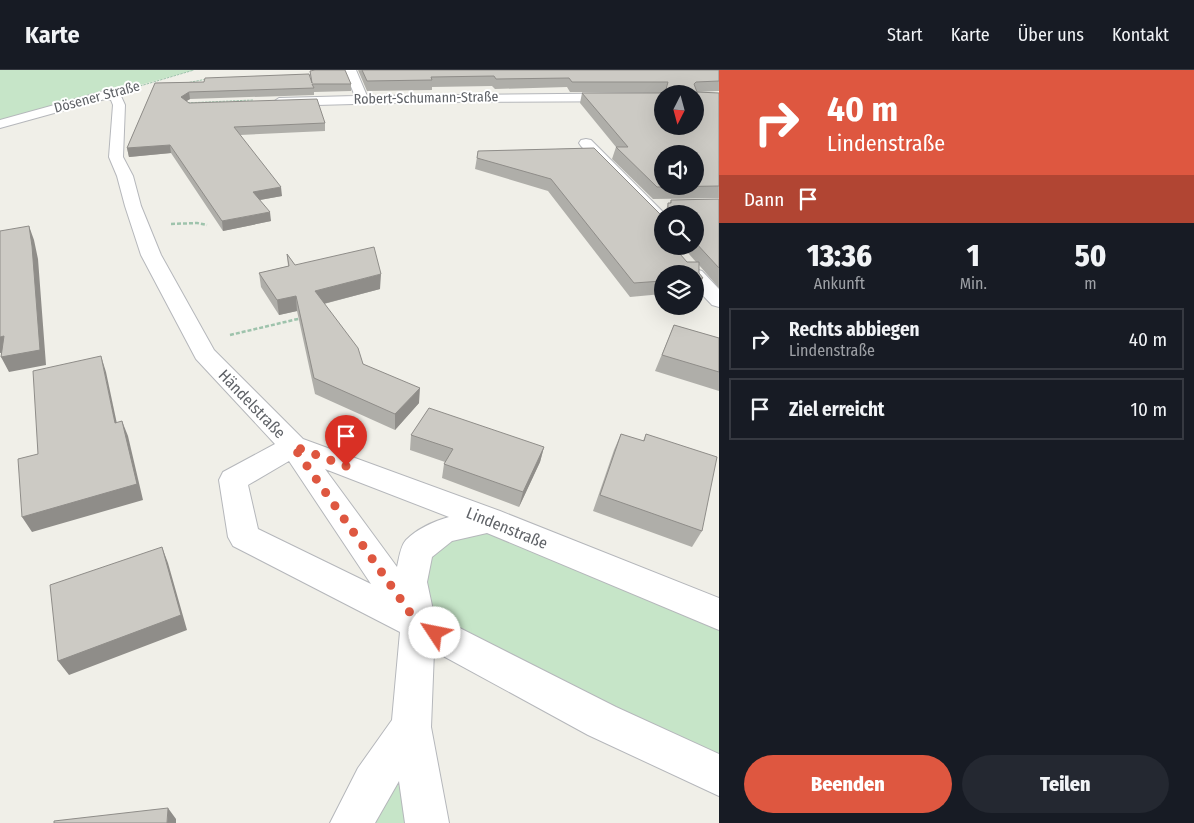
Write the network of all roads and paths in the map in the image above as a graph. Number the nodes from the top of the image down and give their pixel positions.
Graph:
1 (194, 70) edge
2 (350, 70) edge
3 (207, 79) edge
4 (184, 85) edge
5 (105, 95) junction
6 (654, 97) edge
7 (362, 99) junction
8 (204, 102) edge
9 (264, 102) edge
10 (177, 103) edge
11 (0, 124) edge
12 (586, 143) dead end
13 (654, 214) edge
14 (167, 224) dead end
15 (207, 225) dead end
16 (704, 285) edge
17 (719, 301) edge
18 (307, 317) edge
19 (227, 335) dead end
20 (293, 446) junction
21 (489, 520) junction
22 (719, 614) edge
23 (418, 624) junction
24 (411, 727) junction
25 (719, 775) edge
26 (352, 823) edge
27 (427, 823) edge

1 - 5 path, Dösener Straße
2 - 7 street
3 - 4 path
5 - 11 street, Dösener Straße
5 - 20 street, Händelstraße
6 - 7 street, Robert-Schumann-Straße
7 - 9 street, Robert-Schumann-Straße
8 - 10 path
12 - 13 street
14 - 15 path
16 - 17 street
18 - 19 path
20 - 21 street, Lindenstraße
20 - 23 street, Händelstraße
20 - 23 street
21 - 22 street, Lindenstraße
21 - 23 street
23 - 24 street
23 - 25 street
24 - 26 street
24 - 27 street

